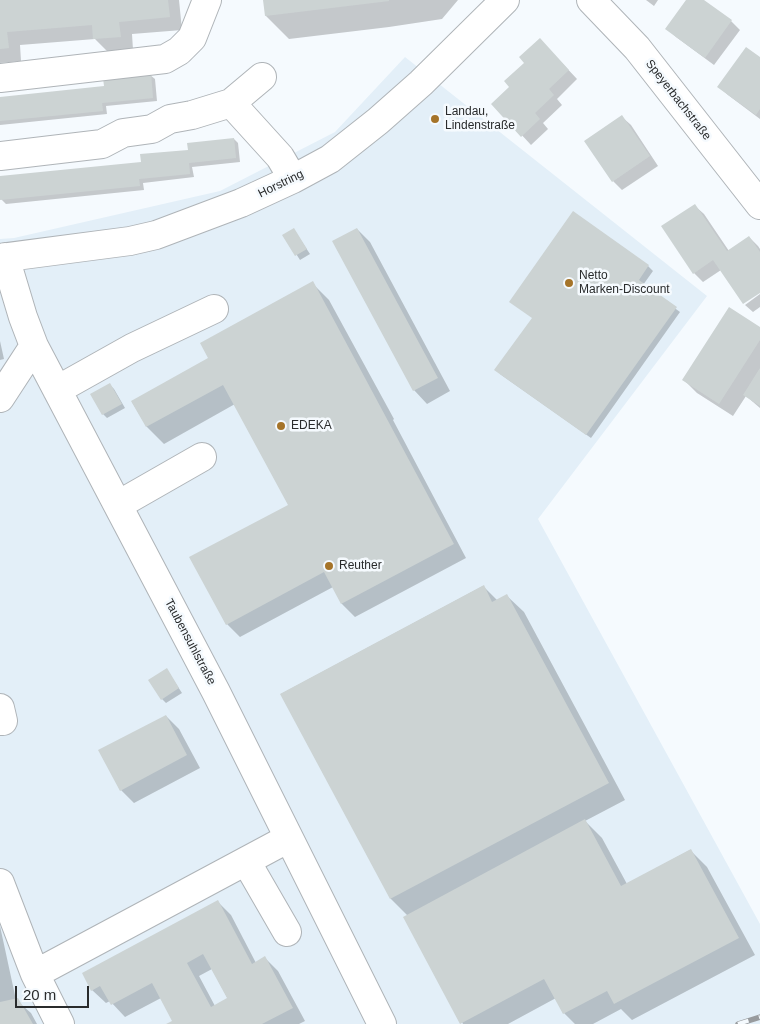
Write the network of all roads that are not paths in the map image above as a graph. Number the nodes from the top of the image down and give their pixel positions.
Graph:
1 (207, 0) edge
2 (505, 0) edge
3 (591, 0) edge
4 (0, 78) edge
5 (262, 78) dead end
6 (232, 103) junction
7 (0, 156) edge
8 (293, 179) junction
9 (760, 205) edge
10 (2, 258) edge
11 (214, 309) dead end
12 (34, 346) junction
13 (57, 390) junction
14 (0, 398) edge
15 (202, 457) dead end
16 (118, 505) junction
17 (0, 708) edge
18 (0, 721) edge
19 (289, 838) junction
20 (246, 861) junction
21 (0, 883) edge
22 (287, 932) dead end
23 (35, 974) junction
24 (60, 1024) edge
25 (382, 1024) edge

1 - 4 street
2 - 8 street, Horstring
3 - 9 street, Speyerbachstraße
5 - 6 street
6 - 7 street
6 - 8 street
8 - 10 street, Horstring
10 - 12 street, Taubensuhlstraße
11 - 13 street
12 - 13 street, Taubensuhlstraße
12 - 14 street
13 - 16 street, Taubensuhlstraße
15 - 16 street
16 - 19 street, Taubensuhlstraße
17 - 18 street
19 - 20 street
19 - 25 street, Taubensuhlstraße
20 - 22 street
20 - 23 street
21 - 23 street
23 - 24 street

